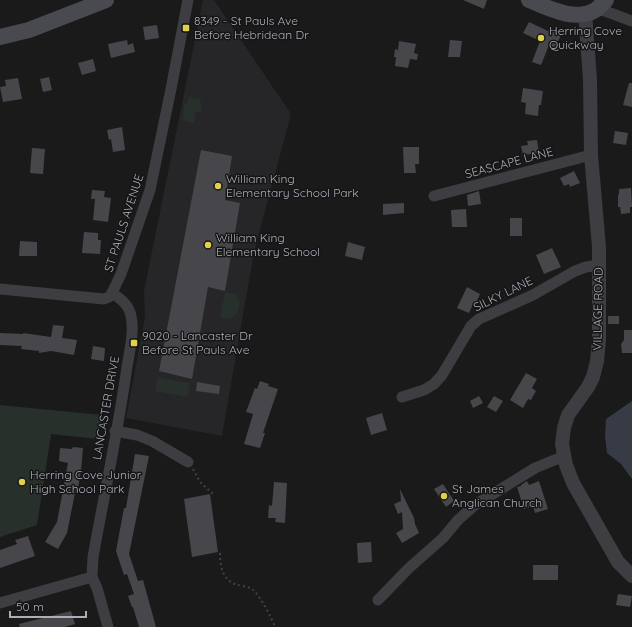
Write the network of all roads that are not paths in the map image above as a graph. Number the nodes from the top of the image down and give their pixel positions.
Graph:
1 (106, 0) edge
2 (188, 0) edge
3 (529, 0) edge
4 (596, 7) edge
5 (632, 20) edge
6 (0, 37) edge
7 (591, 155) junction
8 (434, 196) dead end
9 (599, 265) junction
10 (0, 288) edge
11 (112, 293) junction
12 (402, 397) dead end
13 (115, 431) junction
14 (564, 457) junction
15 (188, 462) road end
16 (632, 576) edge
17 (92, 577) junction
18 (378, 600) dead end
19 (0, 603) edge
20 (108, 627) edge

1 - 6 main road
2 - 11 street, ST PAULS AVENUE
3 - 4 main road
4 - 5 street
4 - 7 street, VILLAGE ROAD
7 - 8 street, SEASCAPE LANE
7 - 9 street, VILLAGE ROAD
9 - 12 street, SILKY LANE
9 - 14 street, VILLAGE ROAD
10 - 11 street
11 - 13 street, LANCASTER DRIVE
13 - 15 street
13 - 17 street, LANCASTER DRIVE
14 - 16 street, VILLAGE ROAD
14 - 18 street
17 - 19 street
17 - 20 street, LANCASTER DRIVE

